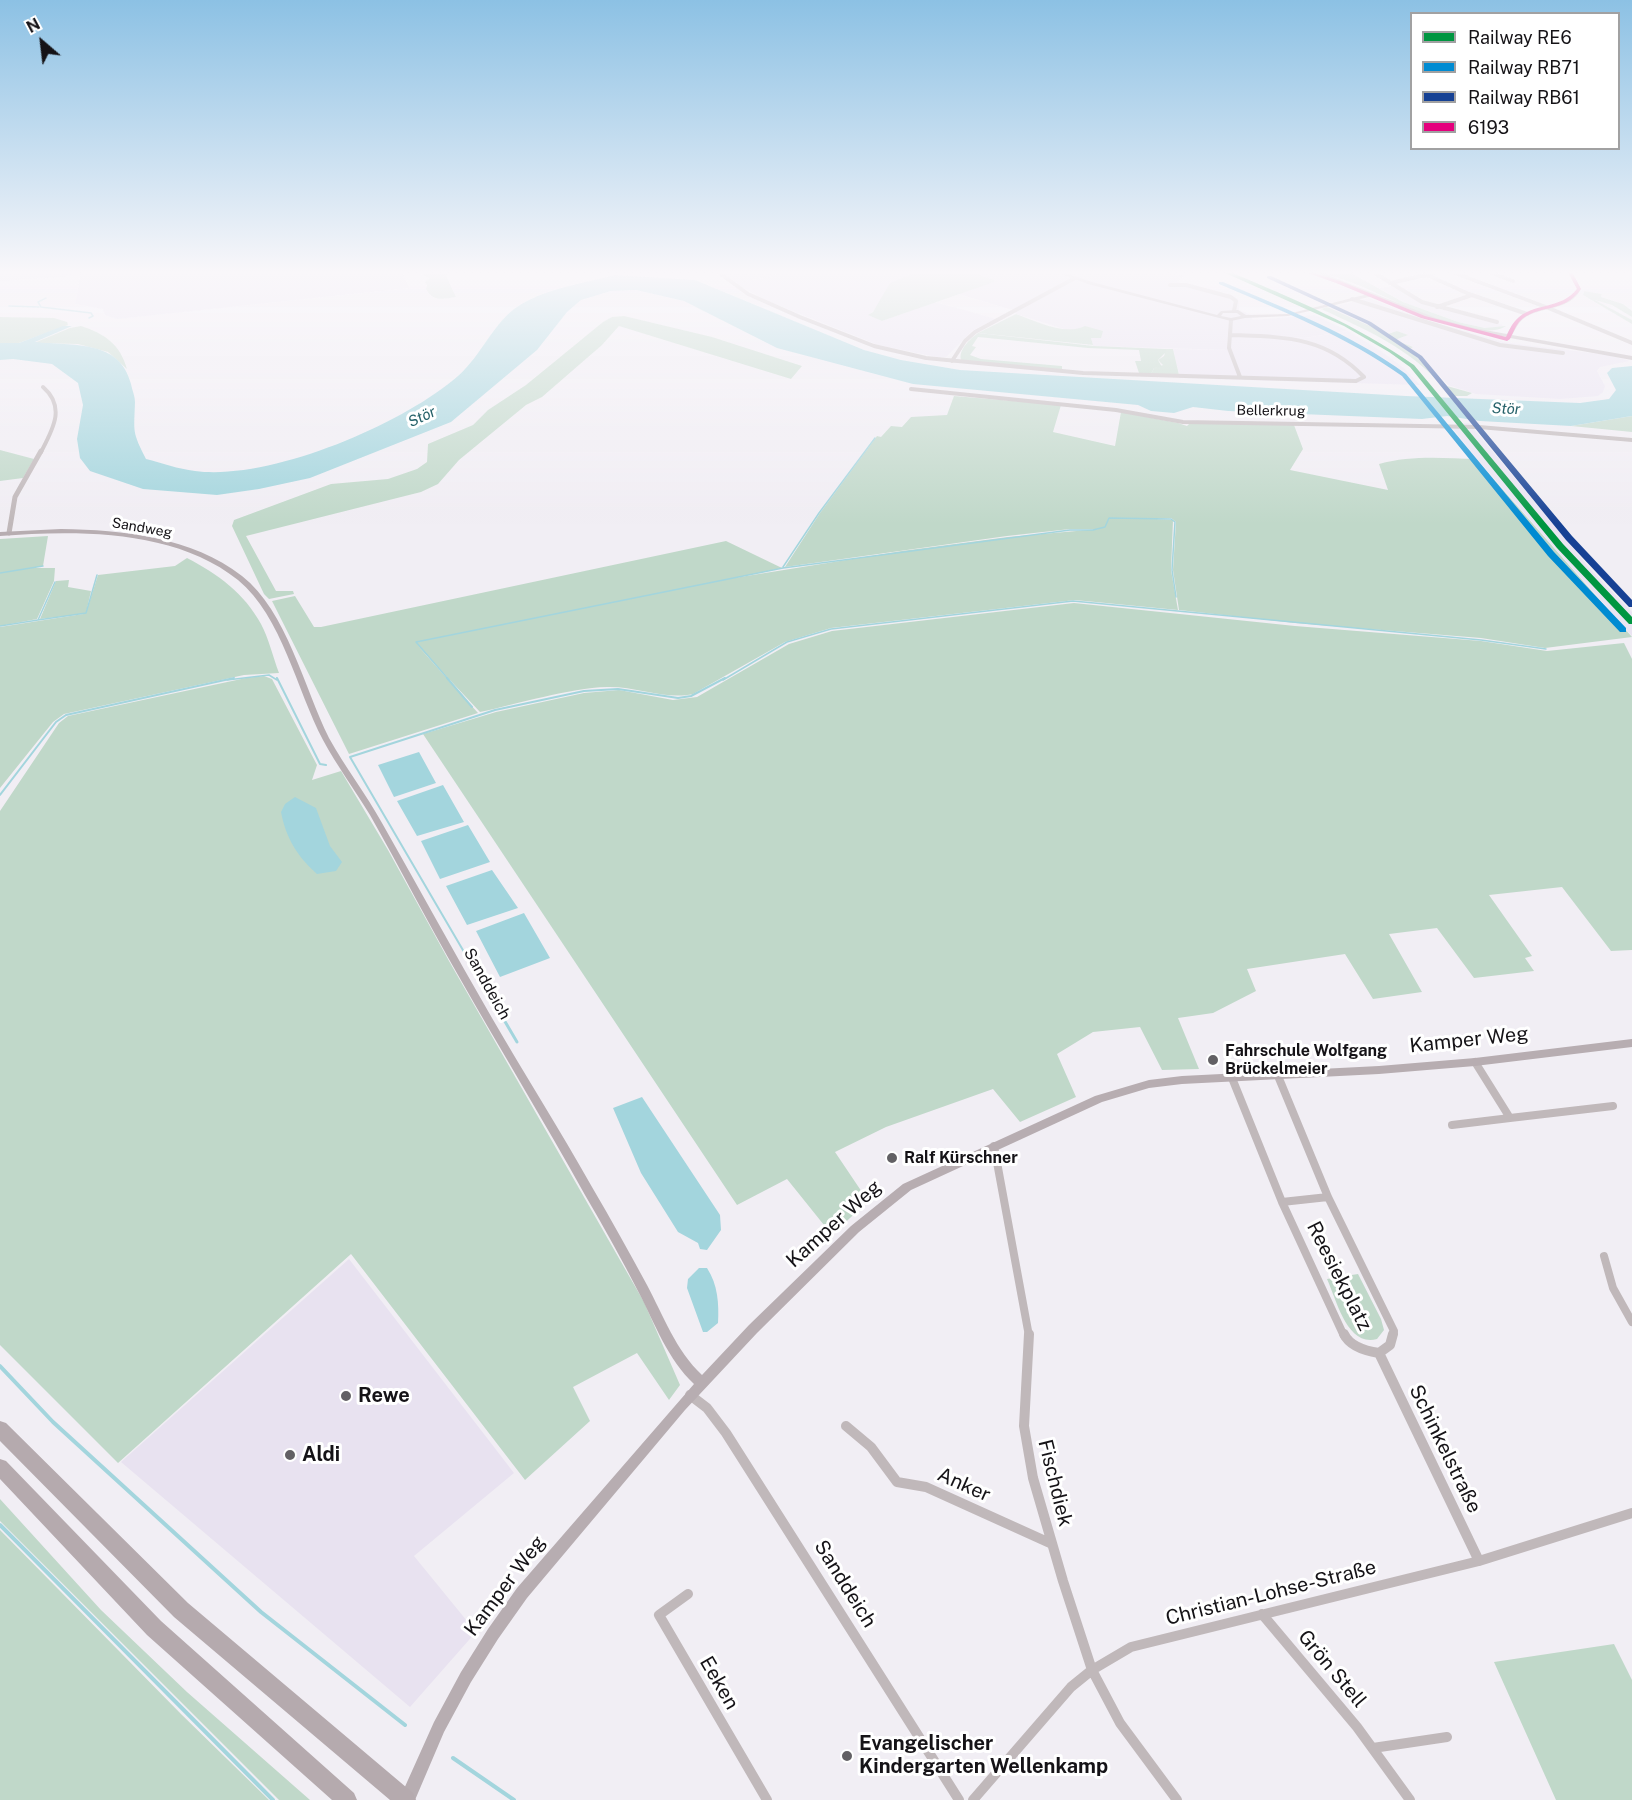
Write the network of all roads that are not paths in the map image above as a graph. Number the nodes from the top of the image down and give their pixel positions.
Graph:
1 (919, 356) edge
2 (955, 356) edge
3 (1232, 356) edge
4 (1338, 356) edge
5 (952, 361) junction
6 (1240, 377) junction
7 (43, 387) dead end
8 (911, 389) dead end
9 (1632, 440) edge
10 (9, 533) junction
11 (0, 534) edge
12 (256, 594) joint
13 (1632, 1043) edge
14 (1474, 1062) junction
15 (1278, 1076) junction
16 (1232, 1078) junction
17 (1613, 1106) dead end
18 (1510, 1118) junction
19 (1452, 1125) dead end
20 (994, 1146) junction
21 (1328, 1197) junction
22 (1282, 1202) junction
23 (1604, 1256) dead end
24 (1632, 1322) edge
25 (1379, 1353) junction
26 (702, 1383) junction
27 (690, 1395) junction
28 (846, 1425) dead end
29 (0, 1429) edge
30 (0, 1467) edge
31 (1632, 1514) edge
32 (1052, 1544) junction
33 (1479, 1561) junction
34 (688, 1594) dead end
35 (1262, 1614) junction
36 (1092, 1670) junction
37 (1447, 1737) dead end
38 (1373, 1748) junction
39 (347, 1800) edge
40 (407, 1800) edge
41 (767, 1800) edge
42 (959, 1800) edge
43 (973, 1800) edge
44 (1177, 1800) edge
45 (1410, 1800) edge

1 - 5 street
2 - 5 street
3 - 6 street
4 - 6 street
5 - 6 street
7 - 10 street
8 - 9 street, Bellerkrug
10 - 11 street, Sandweg
10 - 12 street, Sandweg
12 - 26 street, Sanddeich
13 - 14 street, Kamper Weg
14 - 15 street, Kamper Weg
14 - 18 street
15 - 16 street, Kamper Weg
15 - 21 street, Reesiekplatz
16 - 20 street, Kamper Weg
16 - 22 street, Reesiekplatz
17 - 18 street
18 - 19 street
20 - 26 street, Kamper Weg
20 - 32 street, Fischdiek
21 - 22 street, Reesiekplatz
21 - 25 street, Reesiekplatz
22 - 25 street, Reesiekplatz
23 - 24 street
25 - 33 street, Schinkelstraße
26 - 27 street, Kamper Weg
27 - 40 street, Kamper Weg
27 - 42 street, Sanddeich
28 - 32 street, Anker
29 - 40 highway
30 - 39 highway
31 - 33 street, Christian-Lohse-Straße
32 - 36 street, Fischdiek
33 - 35 street, Christian-Lohse-Straße
34 - 41 street, Eeken
35 - 36 street, Christian-Lohse-Straße
35 - 38 street, Grön Stell
36 - 43 street, Christian-Lohse-Straße
36 - 44 street, Fischdiek
37 - 38 street
38 - 45 street, Grön Stell

